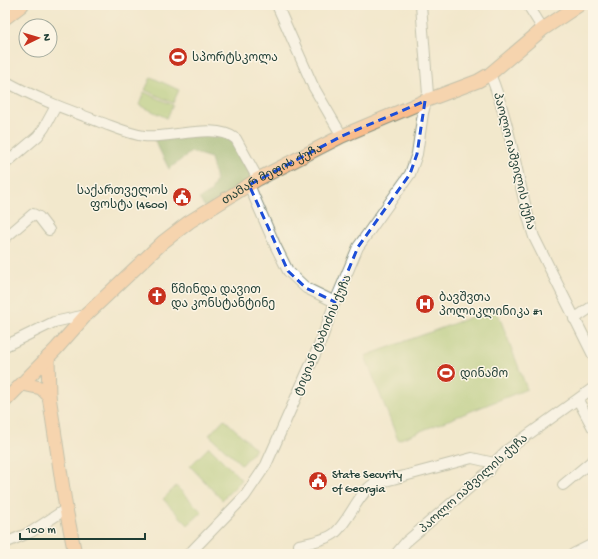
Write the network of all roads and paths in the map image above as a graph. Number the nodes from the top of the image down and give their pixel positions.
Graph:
1 (22, 5) edge
2 (277, 5) edge
3 (421, 5) edge
4 (528, 5) edge
5 (579, 5) edge
6 (5, 18) edge
7 (543, 29) junction
8 (490, 74) junction
9 (5, 80) edge
10 (426, 101) junction
11 (56, 106) junction
12 (342, 136) junction
13 (5, 164) edge
14 (254, 182) junction
15 (49, 230) dead end
16 (5, 238) edge
17 (335, 302) junction
18 (593, 306) edge
19 (86, 314) junction
20 (574, 319) junction
21 (5, 346) edge
22 (593, 356) edge
23 (48, 357) junction
24 (23, 384) junction
25 (593, 388) edge
26 (49, 396) junction
27 (578, 400) junction
28 (5, 401) edge
29 (593, 428) edge
30 (593, 460) edge
31 (494, 463) junction
32 (563, 485) dead end
33 (66, 509) junction
34 (5, 543) edge
35 (593, 544) edge
36 (299, 545) dead end
37 (75, 554) edge
38 (189, 554) edge
39 (396, 554) edge
40 (573, 554) edge

1 - 6 main road
2 - 12 street
3 - 10 street, ტიციან ტაბიძის ქუჩა
4 - 7 street
5 - 7 main road, თამარ მეფის ქუჩა
7 - 8 main road, თამარ მეფის ქუჩა
8 - 10 main road, თამარ მეფის ქუჩა
8 - 20 street, პაოლო იაშვილის ქუჩა
9 - 11 street
10 - 12 main road, თამარ მეფის ქუჩა
10 - 17 street, ტიციან ტაბიძის ქუჩა
11 - 13 street
11 - 14 street
12 - 14 main road, თამარ მეფის ქუჩა
14 - 17 street
14 - 19 main road, თამარ მეფის ქუჩა
15 - 16 street
17 - 38 street, ტიციან ტაბიძის ქუჩა
18 - 20 street
19 - 21 street
19 - 23 main road, თამარ მეფის ქუჩა
20 - 22 street, პაოლო იაშვილის ქუჩა
23 - 24 main road, თამარ მეფის ქუჩა
23 - 26 main road
24 - 26 main road
24 - 28 main road, თამარ მეფის ქუჩა
25 - 27 street, პაოლო იაშვილის ქუჩა
26 - 33 main road
27 - 29 street
27 - 31 street, პაოლო იაშვილის ქუჩა
30 - 32 street
31 - 36 street
31 - 39 street, პაოლო იაშვილის ქუჩა
33 - 34 street
33 - 37 main road
35 - 40 street

